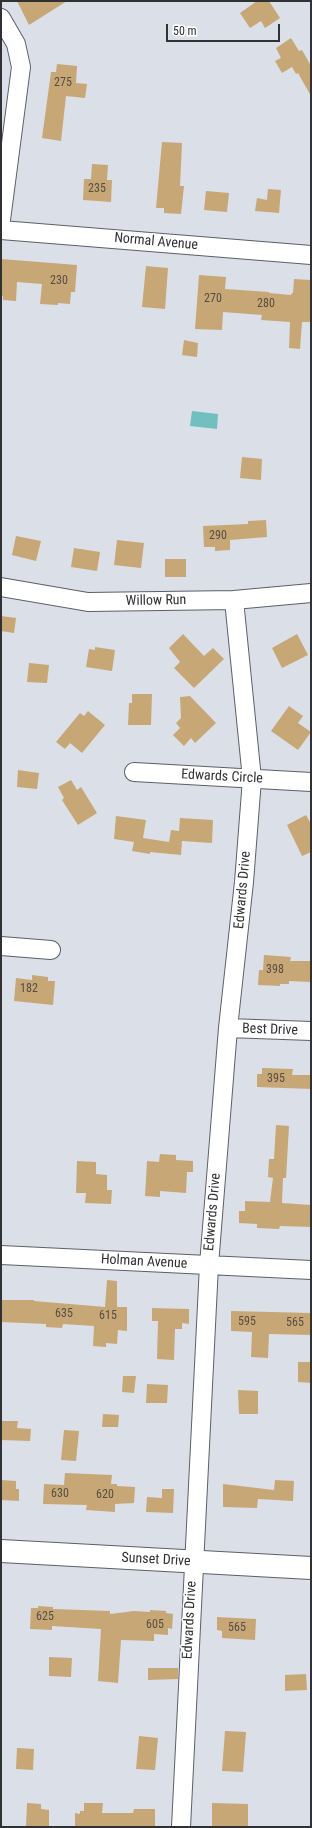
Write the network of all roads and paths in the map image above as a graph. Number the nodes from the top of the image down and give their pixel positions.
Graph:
1 (1, 18) edge
2 (1, 220) edge
3 (1, 230) edge
4 (311, 255) edge
5 (1, 587) edge
6 (311, 593) edge
7 (234, 600) junction
8 (134, 772) dead end
9 (252, 779) junction
10 (311, 782) edge
11 (1, 946) edge
12 (51, 950) dead end
13 (228, 1028) junction
14 (311, 1031) edge
15 (1, 1255) edge
16 (209, 1265) junction
17 (311, 1270) edge
18 (1, 1551) edge
19 (193, 1562) junction
20 (311, 1568) edge
21 (181, 1827) edge

1 - 2 street
3 - 4 street, Normal Avenue
5 - 7 street, Willow Run
6 - 7 street, Willow Run
7 - 9 street, Edwards Drive
8 - 9 street, Edwards Circle
9 - 10 street, Edwards Circle
9 - 13 street, Edwards Drive
11 - 12 street
13 - 14 street, Best Drive
13 - 16 street, Edwards Drive
15 - 16 street, Holman Avenue
16 - 17 street, Holman Avenue
16 - 19 street, Edwards Drive
18 - 19 street, Sunset Drive
19 - 20 street, Sunset Drive
19 - 21 street, Edwards Drive

